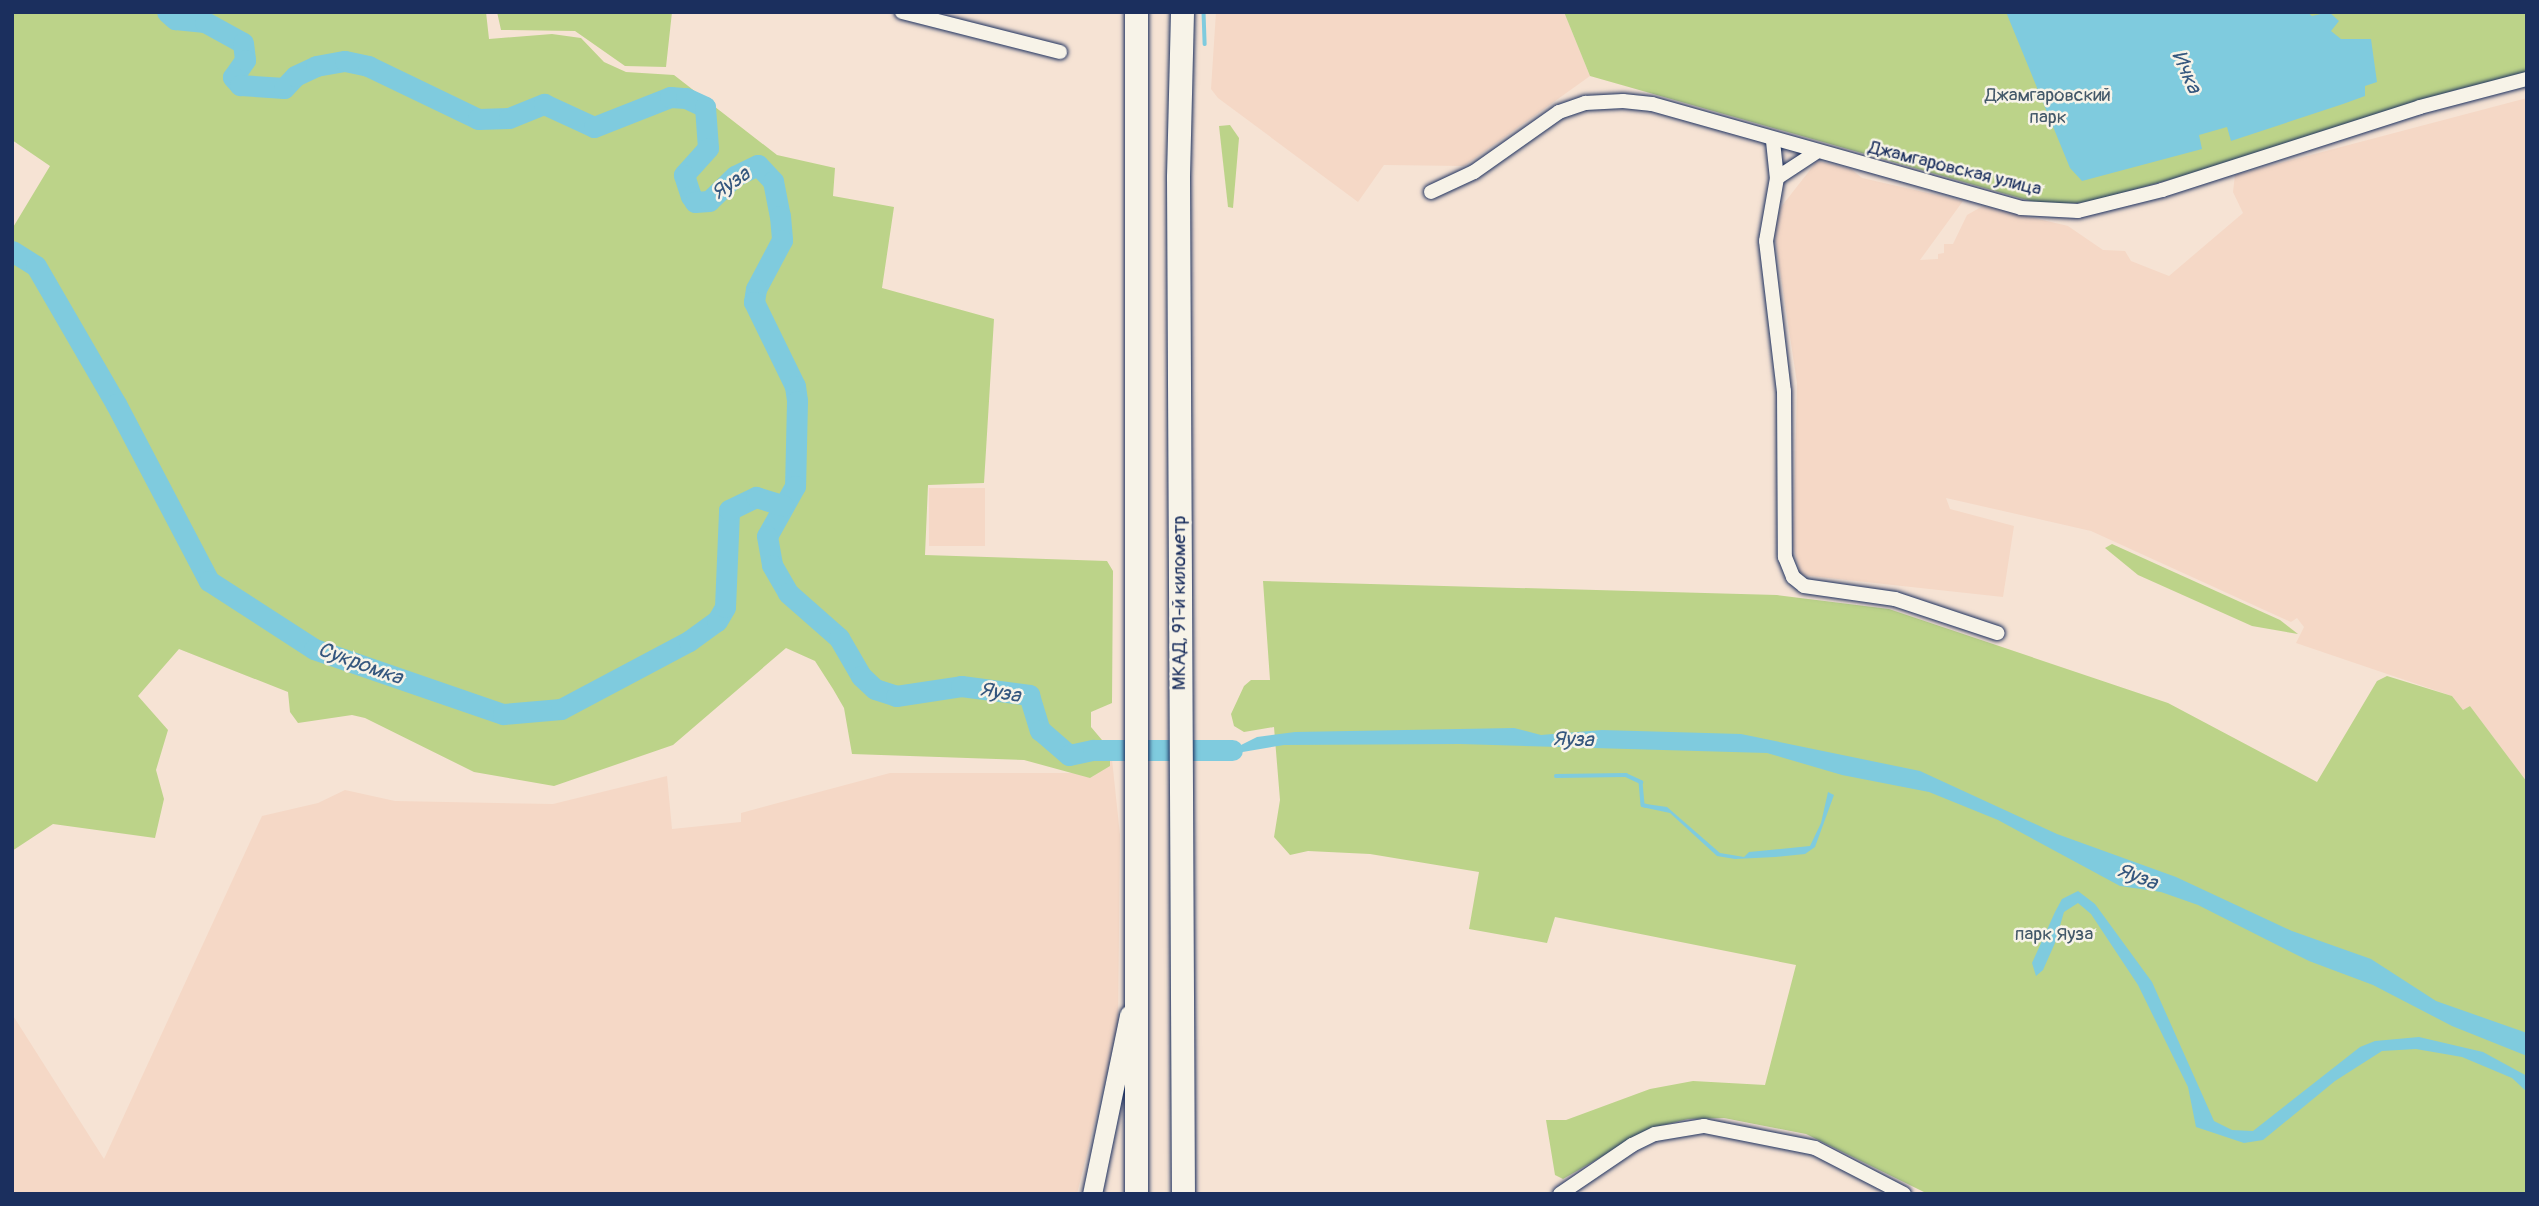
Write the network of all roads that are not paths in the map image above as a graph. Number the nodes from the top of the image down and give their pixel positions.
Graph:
1 (902, 12) edge
2 (1136, 12) edge
3 (1182, 12) edge
4 (1060, 52) dead end
5 (2527, 79) edge
6 (1773, 141) junction
7 (1815, 153) junction
8 (1777, 178) junction
9 (1431, 192) dead end
10 (1997, 633) dead end
11 (1136, 976) junction
12 (1092, 1194) edge
13 (1136, 1194) edge
14 (1183, 1194) edge
15 (1560, 1194) edge
16 (1903, 1194) edge

1 - 4 street
2 - 11 highway
3 - 14 highway, МКАД, 91-й километр
5 - 7 street, Джамгаровская улица
6 - 7 street, Джамгаровская улица
6 - 8 street
6 - 9 street, Джамгаровская улица
7 - 8 street
8 - 10 street
11 - 12 main road
11 - 13 highway
15 - 16 street

